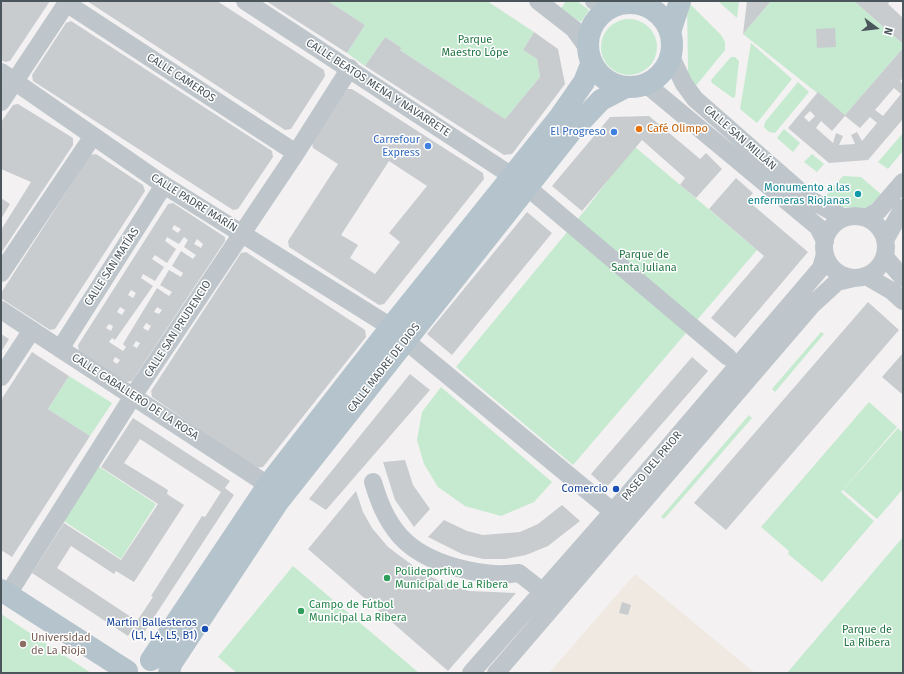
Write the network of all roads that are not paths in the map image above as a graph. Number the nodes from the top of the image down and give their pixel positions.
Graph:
1 (245, 1) edge
2 (538, 1) edge
3 (594, 1) edge
4 (680, 1) edge
5 (67, 2) edge
6 (634, 3) edge
7 (670, 32) junction
8 (590, 56) junction
9 (670, 57) junction
10 (350, 68) junction
11 (8, 76) edge
12 (636, 86) junction
13 (1, 102) edge
14 (93, 136) junction
15 (296, 153) junction
16 (519, 182) junction
17 (903, 182) edge
18 (164, 185) junction
19 (903, 208) edge
20 (844, 218) junction
21 (866, 218) junction
22 (241, 233) junction
23 (825, 247) junction
24 (885, 248) junction
25 (1, 273) edge
26 (860, 277) junction
27 (903, 278) edge
28 (903, 301) edge
29 (1, 310) edge
30 (32, 330) junction
31 (398, 334) junction
32 (60, 349) junction
33 (728, 357) dead end
34 (1, 377) edge
35 (133, 396) junction
36 (373, 482) dead end
37 (268, 485) junction
38 (612, 511) junction
39 (4, 590) edge
40 (542, 591) junction
41 (151, 660) junction
42 (126, 672) edge
43 (169, 673) edge
44 (471, 673) edge
45 (496, 673) edge

1 - 10 street, CALLE BEATOS MENA Y NAVARRETE
2 - 8 street
3 - 6 street
4 - 7 main road
5 - 11 street
5 - 15 street, CALLE CAMEROS
6 - 7 main road
6 - 8 main road
7 - 9 main road
8 - 12 main road
8 - 16 main road, CALLE MADRE DE DIOS
9 - 12 main road
9 - 20 street, CALLE SAN MILLÁN
10 - 15 street, CALLE SAN PRUDENCIO
10 - 16 street, CALLE BEATOS MENA Y NAVARRETE
11 - 13 street
11 - 14 street, CALLE PADRE MARÍN
12 - 16 main road, CALLE MADRE DE DIOS
12 - 23 street, CALLE SAN MILLÁN
14 - 18 street, CALLE PADRE MARÍN
14 - 25 street
15 - 22 street, CALLE SAN PRUDENCIO
16 - 31 main road, CALLE MADRE DE DIOS
16 - 33 street, CALLE BEATOS MENA Y NAVARRETE
17 - 21 street
18 - 22 street, CALLE PADRE MARÍN
18 - 32 street, CALLE SAN MATÍAS
19 - 24 street
20 - 21 street
20 - 23 street
21 - 24 street
22 - 31 street, CALLE PADRE MARÍN
22 - 35 street, CALLE SAN PRUDENCIO
23 - 26 street
23 - 38 street, PASEO DEL PRIOR
24 - 26 street
24 - 27 street
26 - 28 street
26 - 45 street, PASEO DEL PRIOR
29 - 30 street, CALLE CABALLERO DE LA ROSA
30 - 32 street, CALLE CABALLERO DE LA ROSA
30 - 34 street
31 - 37 main road, CALLE MADRE DE DIOS
31 - 38 street
31 - 43 main road, CALLE MADRE DE DIOS
32 - 35 street, CALLE CABALLERO DE LA ROSA
35 - 37 street, CALLE CABALLERO DE LA ROSA
35 - 39 street, CALLE SAN PRUDENCIO
36 - 40 street
37 - 41 main road, CALLE MADRE DE DIOS
38 - 40 street, PASEO DEL PRIOR
39 - 42 main road
40 - 44 street, PASEO DEL PRIOR
41 - 42 main road
41 - 43 main road

